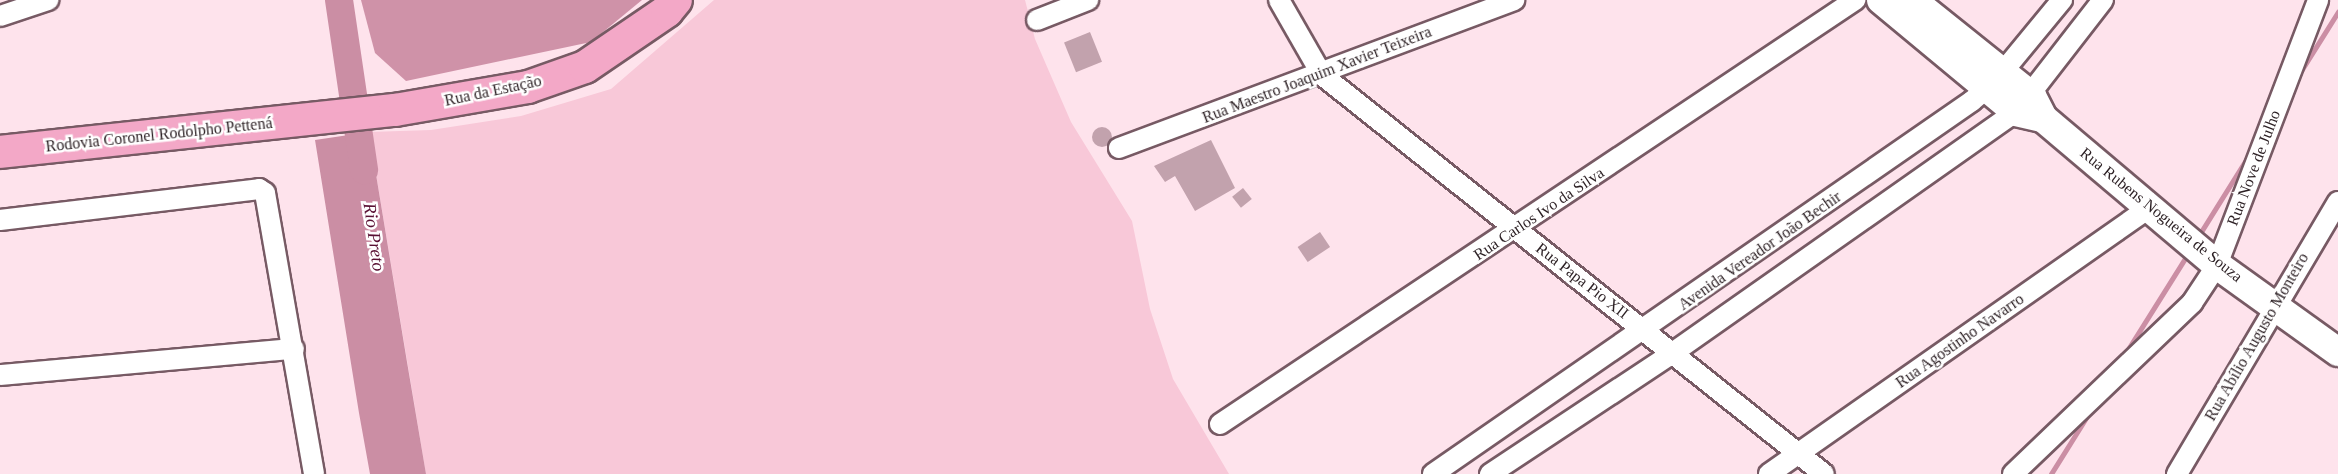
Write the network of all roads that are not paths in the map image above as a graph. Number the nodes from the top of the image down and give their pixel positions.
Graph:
1 (48, 0) edge
2 (676, 0) edge
3 (1088, 0) edge
4 (1279, 0) edge
5 (1514, 0) edge
6 (1855, 0) edge
7 (1881, 0) edge
8 (1912, 0) edge
9 (2062, 0) edge
10 (2103, 0) edge
11 (2318, 0) edge
12 (26, 4) edge
13 (0, 16) edge
14 (1037, 20) dead end
15 (1322, 75) junction
16 (1995, 81) junction
17 (2030, 109) junction
18 (319, 117) joint
19 (1119, 148) dead end
20 (0, 152) edge
21 (2338, 202) edge
22 (2150, 207) junction
23 (0, 219) edge
24 (1516, 230) junction
25 (2217, 265) junction
26 (2274, 304) junction
27 (1646, 331) junction
28 (294, 349) junction
29 (1674, 352) junction
30 (2338, 352) edge
31 (0, 375) edge
32 (1221, 424) dead end
33 (1798, 454) junction
34 (314, 474) edge
35 (1433, 474) edge
36 (1490, 474) edge
37 (1769, 474) edge
38 (1824, 474) edge
39 (2013, 474) edge
40 (2177, 474) edge

1 - 12 street
2 - 18 main road, Rua da Estação
3 - 14 street
4 - 15 street, Rua Papa Pio XII
5 - 15 street, Rua Maestro Joaquim Xavier Teixeira
6 - 24 street, Rua Carlos Ivo da Silva
7 - 16 street, Rua Rubens Nogueira de Souza
8 - 16 street, Rua Rubens Nogueira de Souza
9 - 16 street, Avenida Vereador João Bechir
10 - 17 street, Avenida Vereador João Bechir
11 - 25 street, Rua Nove de Julho
12 - 13 street
15 - 19 street, Rua Maestro Joaquim Xavier Teixeira
15 - 24 street, Rua Papa Pio XII
16 - 17 street, Rua Rubens Nogueira de Souza
16 - 27 street, Avenida Vereador João Bechir
17 - 22 street, Rua Rubens Nogueira de Souza
17 - 29 street, Avenida Vereador João Bechir
18 - 20 main road, Rodovia Coronel Rodolpho Pettená
21 - 26 street, Rua Abílio Augusto Monteiro
22 - 25 street, Rua Rubens Nogueira de Souza
22 - 33 street, Rua Agostinho Navarro
23 - 28 street
24 - 27 street, Rua Papa Pio XII
24 - 32 street, Rua Carlos Ivo da Silva
25 - 26 street, Rua Rubens Nogueira de Souza
25 - 39 street, Rua Nove de Julho
26 - 30 street, Rua Rubens Nogueira de Souza
26 - 40 street, Rua Abílio Augusto Monteiro
27 - 29 street, Rua Papa Pio XII
27 - 35 street, Avenida Vereador João Bechir
28 - 31 street
28 - 34 street
29 - 33 street, Rua Papa Pio XII
29 - 36 street, Avenida Vereador João Bechir
33 - 37 street, Rua Agostinho Navarro
33 - 38 street, Rua Papa Pio XII

